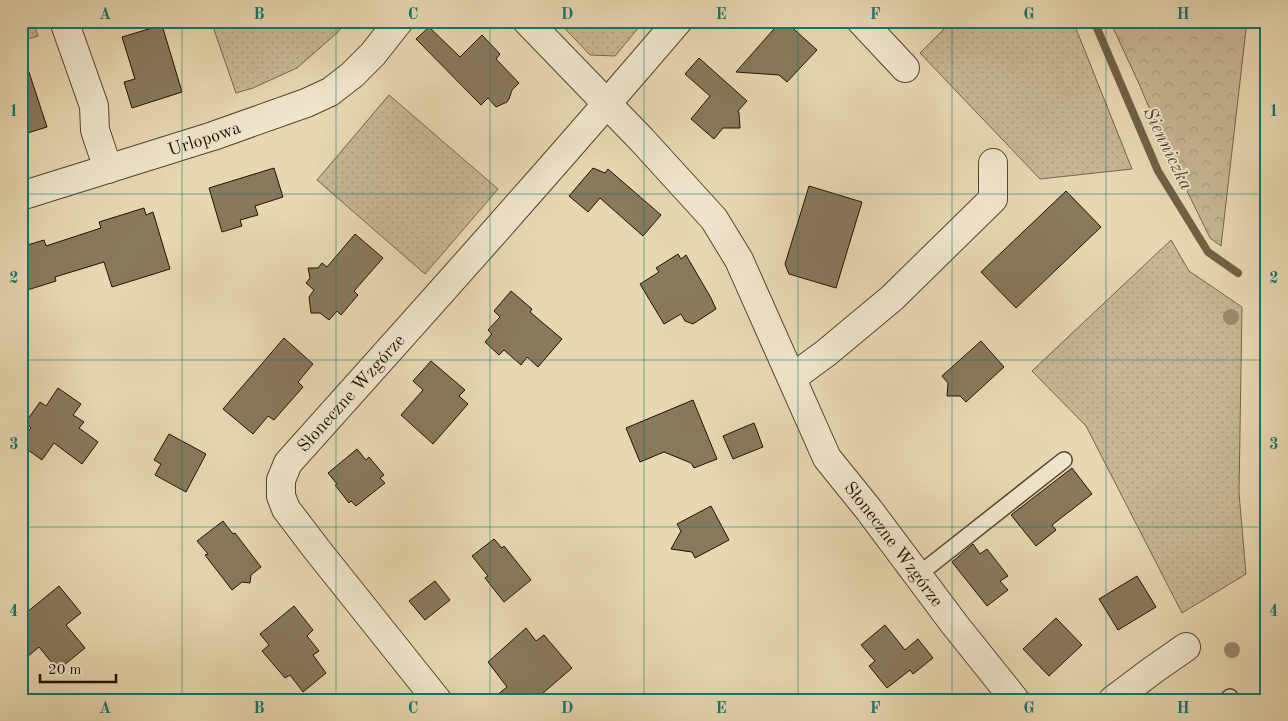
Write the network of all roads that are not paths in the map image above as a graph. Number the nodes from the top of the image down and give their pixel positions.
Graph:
1 (64, 21) edge
2 (399, 21) edge
3 (527, 21) edge
4 (678, 21) edge
5 (860, 21) edge
6 (904, 68) dead end
7 (607, 104) junction
8 (993, 163) dead end
9 (108, 169) junction
10 (21, 196) edge
11 (792, 378) junction
12 (1064, 460) dead end
13 (918, 575) junction
14 (1186, 647) dead end
15 (1118, 698) edge
16 (437, 700) edge
17 (1015, 700) edge

1 - 9 street
2 - 9 street, Urlopowa
3 - 7 street, Słoneczne Wzgórze
4 - 7 street, Słoneczne Wzgórze
5 - 6 street
7 - 11 street, Słoneczne Wzgórze
7 - 16 street, Słoneczne Wzgórze
8 - 11 street
9 - 10 street, Urlopowa
11 - 13 street, Słoneczne Wzgórze
12 - 13 lane
13 - 17 street, Słoneczne Wzgórze
14 - 15 street

